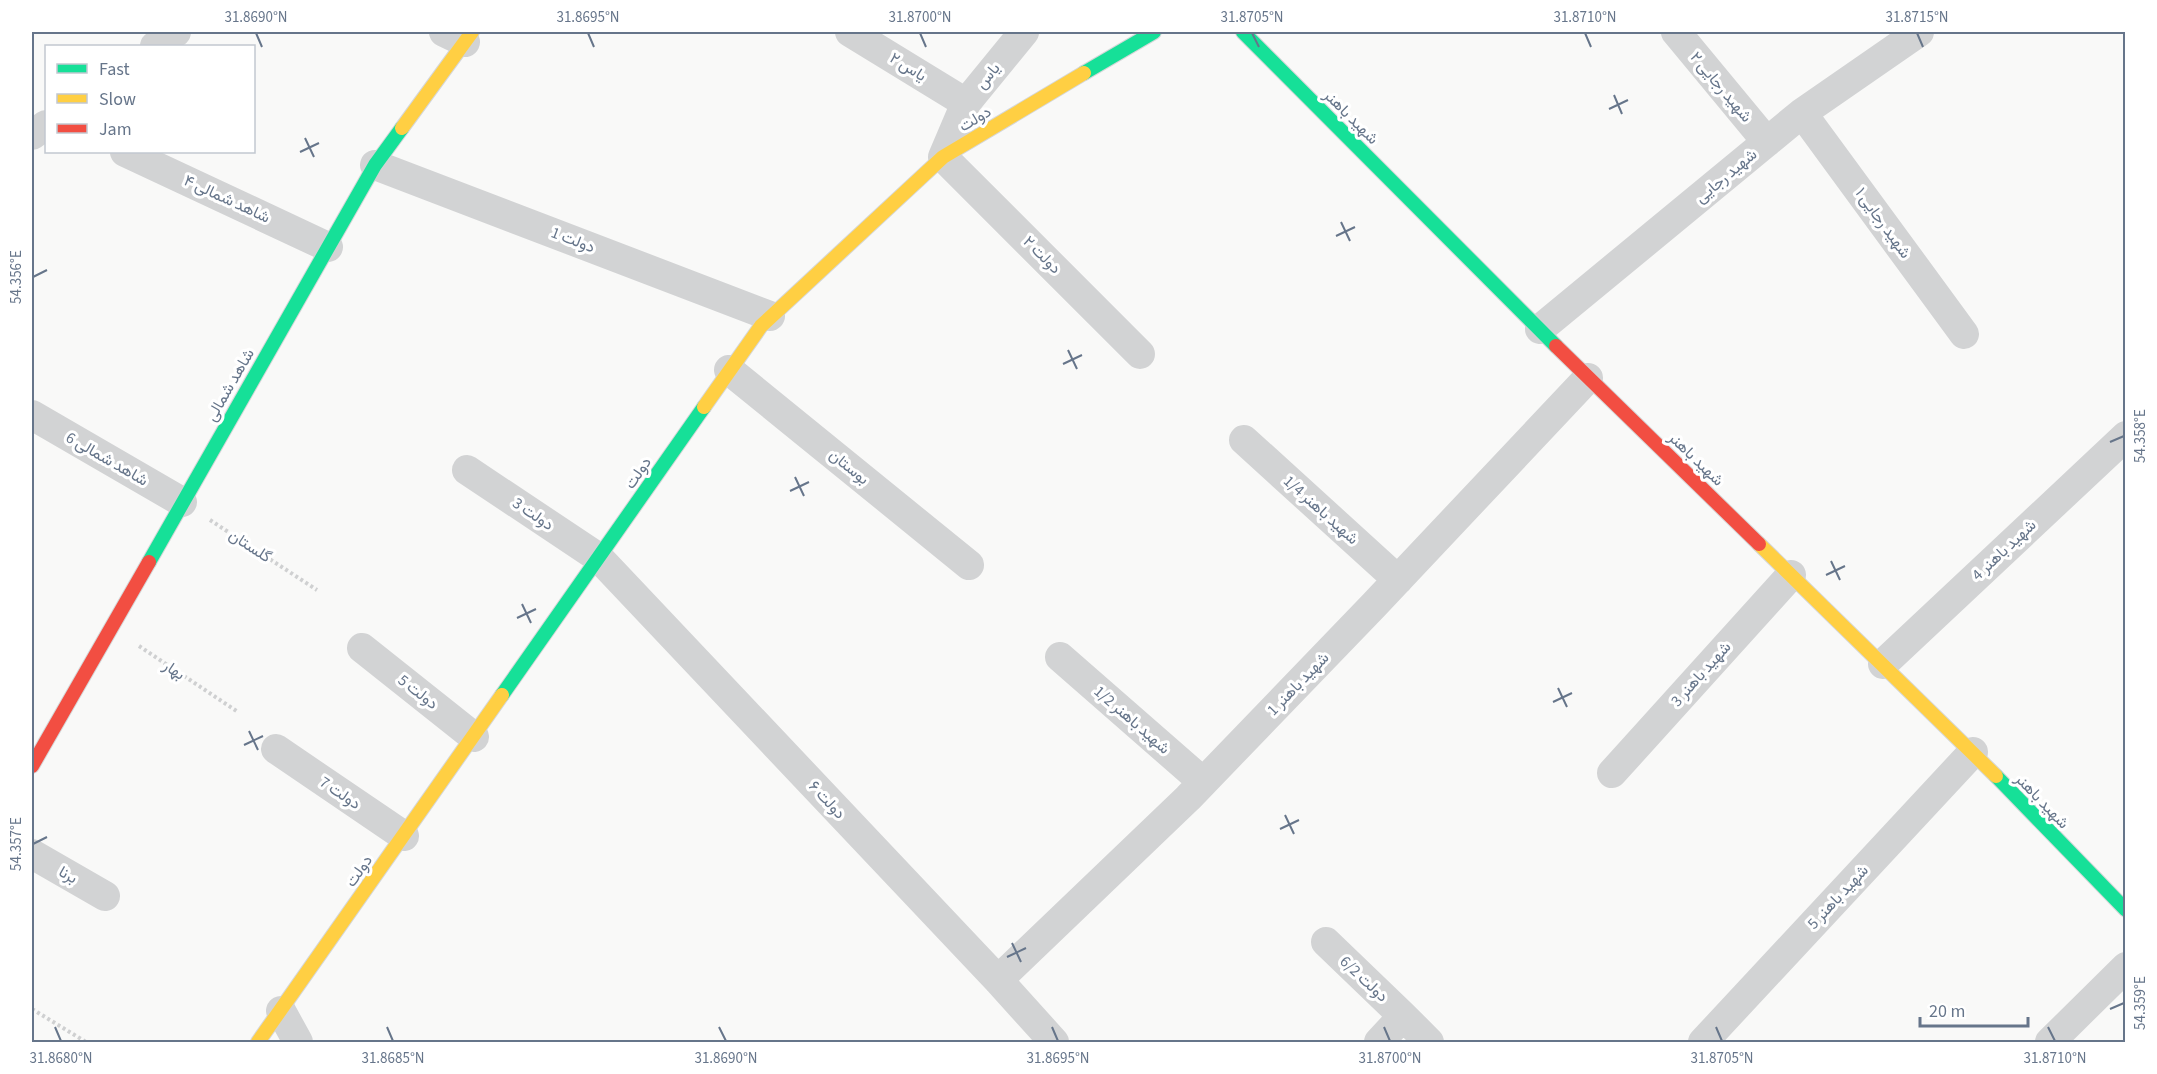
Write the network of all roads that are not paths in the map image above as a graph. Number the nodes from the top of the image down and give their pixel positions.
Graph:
1 (176, 32) edge
2 (850, 32) edge
3 (1024, 32) edge
4 (1154, 32) edge
5 (1243, 32) edge
6 (1676, 32) edge
7 (1918, 32) edge
8 (460, 35) edge
9 (156, 45) edge
10 (966, 103) junction
11 (1802, 113) junction
12 (45, 126) edge
13 (32, 135) edge
14 (1767, 142) junction
15 (127, 153) edge
16 (944, 157) junction
17 (375, 165) junction
18 (328, 247) junction
19 (770, 316) junction
20 (1540, 329) junction
21 (1964, 334) dead end
22 (1140, 354) dead end
23 (729, 369) junction
24 (1588, 378) junction
25 (32, 415) edge
26 (2126, 436) edge
27 (1244, 440) dead end
28 (466, 470) dead end
29 (182, 502) junction
30 (599, 558) junction
31 (969, 565) dead end
32 (1791, 575) junction
33 (1398, 580) junction
34 (362, 648) dead end
35 (1060, 657) dead end
36 (1883, 664) junction
37 (474, 737) junction
38 (276, 749) dead end
39 (1973, 752) junction
40 (32, 762) edge
41 (1612, 773) dead end
42 (1203, 782) junction
43 (404, 836) junction
44 (32, 854) edge
45 (105, 896) dead end
46 (2126, 910) edge
47 (1326, 942) dead end
48 (2126, 967) edge
49 (998, 980) junction
50 (281, 1011) junction
51 (1403, 1016) junction
52 (258, 1042) edge
53 (298, 1042) edge
54 (1054, 1042) edge
55 (1379, 1042) edge
56 (1429, 1042) edge
57 (1704, 1042) edge
58 (2050, 1042) edge

1 - 9 street
2 - 10 street, یاس ۲
3 - 10 street, یاس
4 - 16 street, دولت
5 - 20 street, شهید باهنر
6 - 14 street, شهید رجایی ۲
7 - 11 street, شهید رجایی
8 - 17 street, شاهد شمالی
10 - 16 street, یاس
11 - 14 street, شهید رجایی
11 - 21 street, شهید رجایی ۱
12 - 13 street
14 - 20 street, شهید رجایی
15 - 18 street, شاهد شمالی ۴
16 - 19 street, دولت
16 - 22 street, دولت ۲
17 - 18 street, شاهد شمالی
17 - 19 street, دولت 1
18 - 29 street, شاهد شمالی
19 - 23 street, دولت
20 - 24 street, شهید باهنر
23 - 30 street, دولت
23 - 31 street, بوستان
24 - 32 street, شهید باهنر
24 - 33 street, شهید باهنر 1
25 - 29 street, شاهد شمالی 6
26 - 36 street, شهید باهنر 4
27 - 33 street, شهید باهنر 1/4
28 - 30 street, دولت 3
29 - 40 street, شاهد شمالی
30 - 37 street, دولت
30 - 49 street, دولت ۶
32 - 36 street, شهید باهنر
32 - 41 street, شهید باهنر 3
33 - 42 street, شهید باهنر 1
34 - 37 street, دولت 5
35 - 42 street, شهید باهنر 1/2
36 - 39 street, شهید باهنر
37 - 43 street, دولت
38 - 43 street, دولت 7
39 - 46 street, شهید باهنر
39 - 57 street, شهید باهنر 5
42 - 49 street, شهید باهنر 1
43 - 50 street, دولت
44 - 45 street, برنا
47 - 51 street, دولت 6/2
48 - 58 street
49 - 54 street, دولت ۶
50 - 52 street, دولت
50 - 53 street
51 - 55 street, دولت 6/2
51 - 56 street, دولت 6/2

